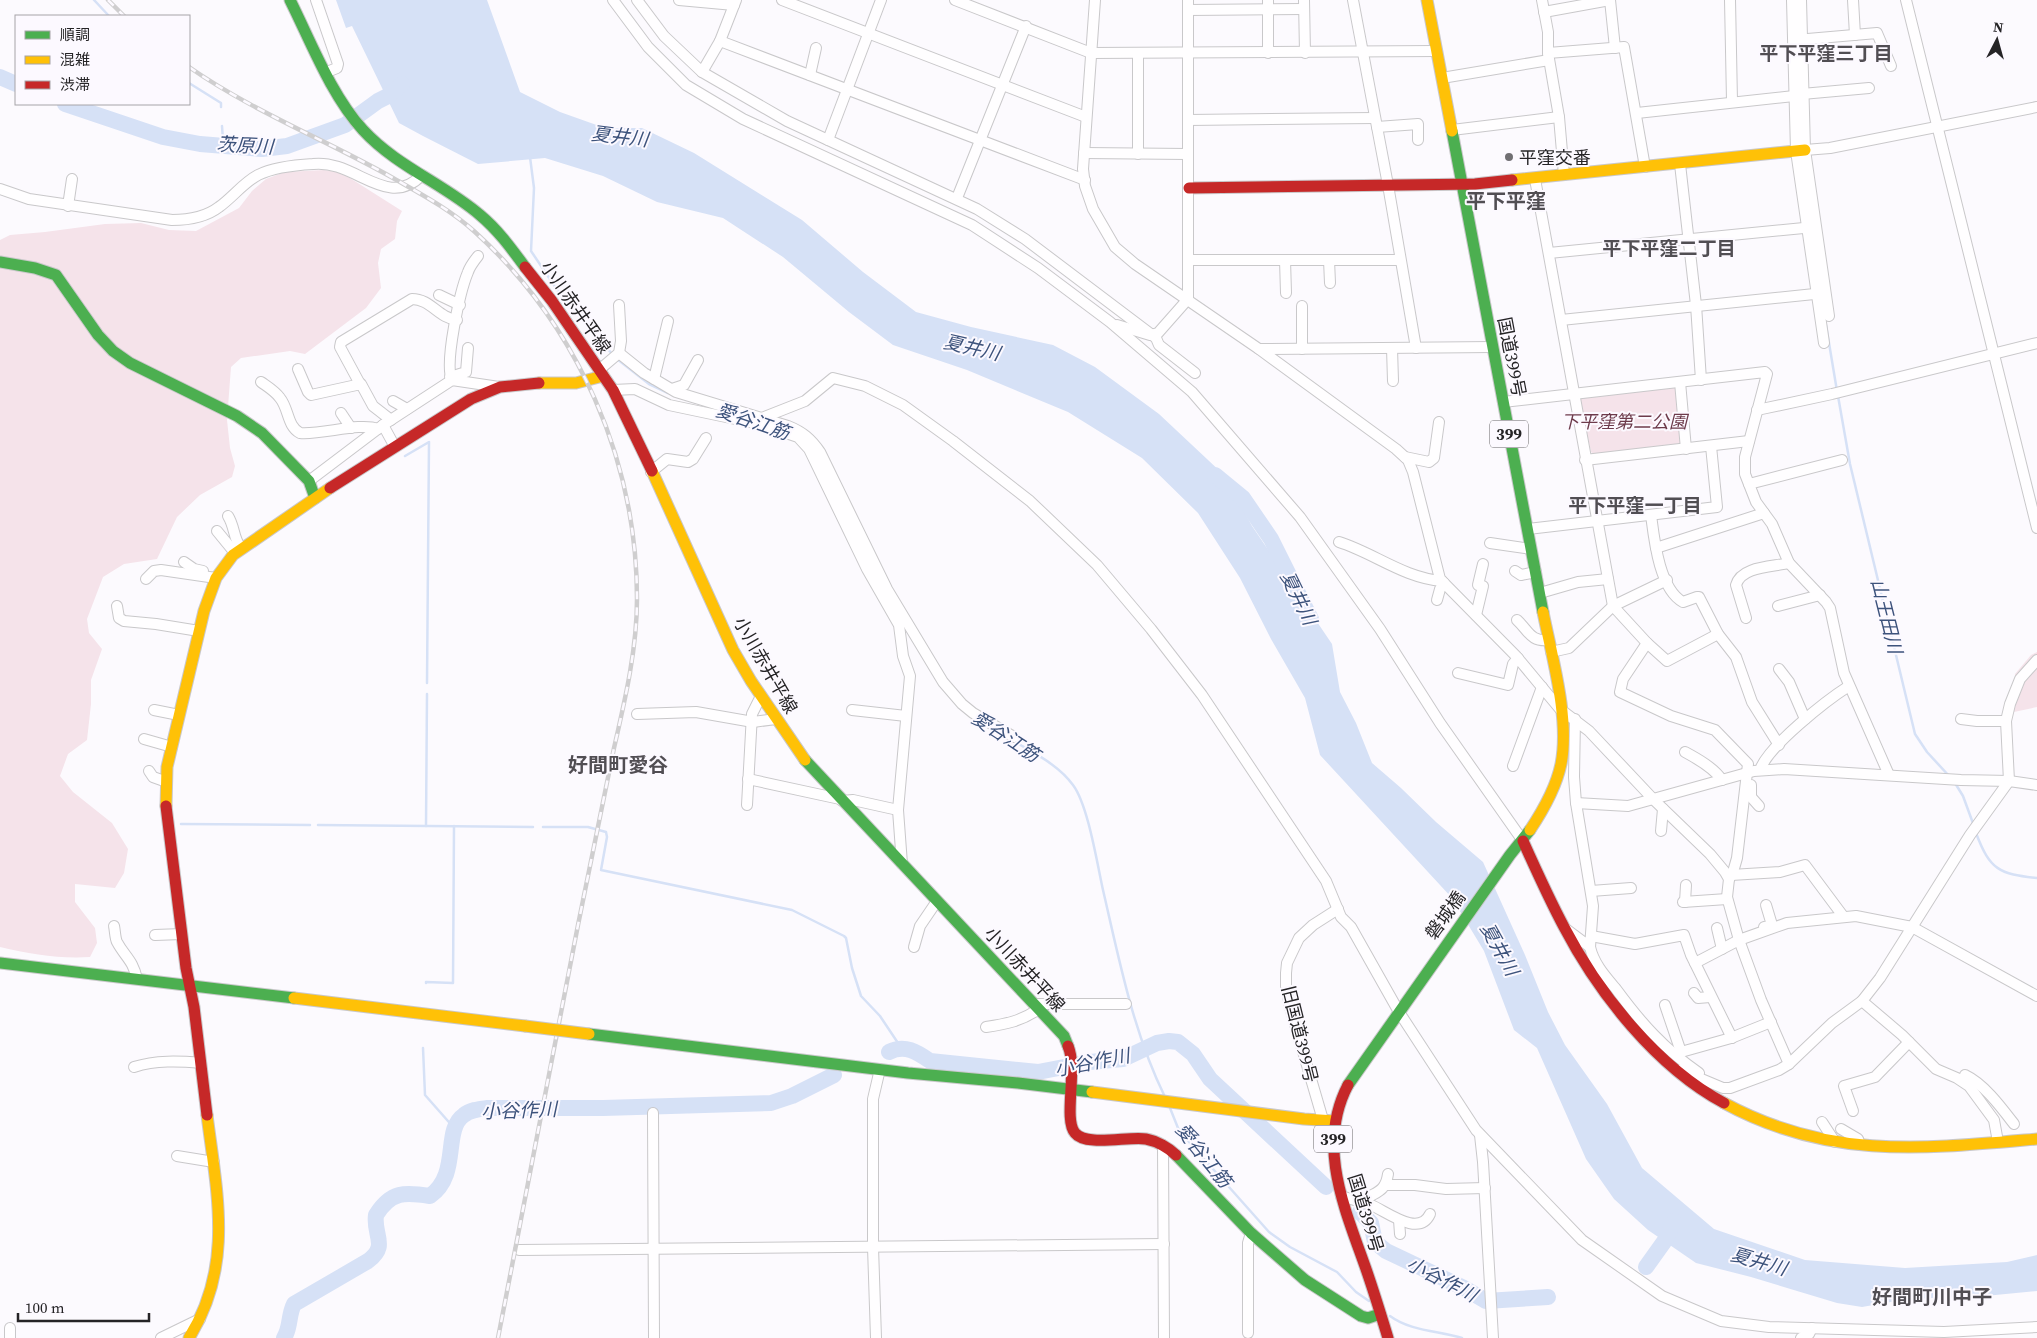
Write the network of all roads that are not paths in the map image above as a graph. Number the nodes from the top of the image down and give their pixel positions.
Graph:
1 (290, 0) edge
2 (316, 0) edge
3 (613, 0) edge
4 (637, 0) edge
5 (679, 0) edge
6 (782, 0) edge
7 (881, 0) edge
8 (955, 0) edge
9 (1095, 0) edge
10 (1352, 0) edge
11 (1427, 0) edge
12 (1542, 0) edge
13 (1610, 0) edge
14 (1730, 0) edge
15 (1792, 0) edge
16 (1801, 0) edge
17 (1853, 0) edge
18 (1906, 0) edge
19 (735, 3) edge
20 (797, 3) edge
21 (1304, 4) edge
22 (1188, 5) edge
23 (1268, 5) edge
24 (1544, 12) junction
25 (1026, 26) junction
26 (867, 33) junction
27 (1855, 35) junction
28 (1797, 40) junction
29 (720, 41) junction
30 (816, 48) dead end
31 (1615, 48) junction
32 (1437, 51) junction
33 (1362, 52) junction
34 (1091, 53) junction
35 (1138, 53) junction
36 (1189, 53) junction
37 (1268, 53) junction
38 (1305, 53) junction
39 (1549, 57) junction
40 (1891, 66) dead end
41 (702, 72) junction
42 (810, 75) junction
43 (329, 76) junction
44 (1442, 78) junction
45 (1002, 85) junction
46 (1869, 88) dead end
47 (848, 89) junction
48 (1798, 95) junction
49 (1732, 101) junction
50 (2037, 107) edge
51 (1637, 113) junction
52 (1086, 117) junction
53 (1559, 117) junction
54 (1188, 120) junction
55 (1376, 122) junction
56 (1937, 128) junction
57 (1452, 130) junction
58 (828, 140) junction
59 (980, 140) junction
60 (1418, 140) dead end
61 (1800, 151) junction
62 (1084, 153) junction
63 (1138, 154) junction
64 (1188, 154) junction
65 (1680, 164) junction
66 (1645, 167) junction
67 (422, 175) junction
68 (1564, 175) junction
69 (72, 179) dead end
70 (1535, 179) junction
71 (1085, 180) junction
72 (1388, 185) junction
73 (1462, 185) junction
74 (1189, 188) junction
75 (0, 190) edge
76 (957, 198) junction
77 (68, 206) junction
78 (1812, 228) junction
79 (1689, 239) junction
80 (1549, 253) junction
81 (478, 256) dead end
82 (1189, 260) junction
83 (1285, 260) junction
84 (1329, 260) junction
85 (1400, 260) junction
86 (0, 262) edge
87 (1330, 283) dead end
88 (1286, 293) dead end
89 (1821, 294) junction
90 (439, 295) dead end
91 (1188, 299) junction
92 (460, 305) junction
93 (619, 305) dead end
94 (1696, 305) junction
95 (1302, 306) dead end
96 (1829, 316) dead end
97 (456, 320) junction
98 (1561, 320) junction
99 (668, 321) dead end
100 (1113, 324) junction
101 (1150, 335) junction
102 (1824, 342) dead end
103 (2037, 343) edge
104 (468, 348) dead end
105 (1392, 348) junction
106 (1416, 348) junction
107 (1492, 348) junction
108 (1259, 349) junction
109 (1302, 349) junction
110 (619, 353) junction
111 (1994, 353) junction
112 (698, 360) dead end
113 (298, 369) dead end
114 (1195, 372) dead end
115 (601, 373) junction
116 (451, 378) junction
117 (654, 379) junction
118 (1701, 380) junction
119 (1393, 381) dead end
120 (261, 382) dead end
121 (1680, 382) junction
122 (360, 384) junction
123 (500, 387) junction
124 (672, 389) junction
125 (613, 390) junction
126 (1573, 394) junction
127 (393, 401) dead end
128 (1503, 402) junction
129 (407, 410) junction
130 (1757, 410) junction
131 (341, 413) dead end
132 (762, 418) junction
133 (1439, 422) dead end
134 (384, 425) junction
135 (351, 428) junction
136 (706, 438) dead end
137 (1750, 441) junction
138 (1711, 446) junction
139 (395, 448) junction
140 (1686, 448) junction
141 (1405, 457) junction
142 (1585, 460) junction
143 (1842, 460) dead end
144 (651, 472) junction
145 (309, 481) junction
146 (1749, 484) junction
147 (315, 498) junction
148 (1764, 513) junction
149 (1652, 514) junction
150 (228, 516) dead end
151 (1596, 522) junction
152 (2037, 528) edge
153 (1528, 529) junction
154 (216, 531) dead end
155 (1339, 542) dead end
156 (1490, 543) dead end
157 (1656, 548) junction
158 (1531, 549) junction
159 (238, 551) junction
160 (184, 562) dead end
161 (1789, 563) junction
162 (1483, 564) dead end
163 (1516, 571) dead end
164 (1536, 572) junction
165 (217, 576) junction
166 (146, 579) dead end
167 (1608, 579) junction
168 (1667, 580) junction
169 (1443, 582) junction
170 (1540, 593) junction
171 (1820, 595) junction
172 (1437, 600) dead end
173 (117, 606) dead end
174 (1612, 606) junction
175 (1778, 606) dead end
176 (1476, 615) junction
177 (1746, 618) dead end
178 (1517, 620) dead end
179 (199, 632) junction
180 (1718, 634) junction
181 (1549, 640) junction
182 (1647, 643) junction
183 (1551, 652) junction
184 (1518, 658) junction
185 (2037, 660) edge
186 (1779, 670) dead end
187 (1458, 673) dead end
188 (1849, 686) junction
189 (1542, 687) junction
190 (760, 696) junction
191 (1560, 709) junction
192 (154, 710) dead end
193 (852, 710) dead end
194 (637, 714) dead end
195 (179, 715) junction
196 (906, 716) junction
197 (776, 719) junction
198 (1575, 719) junction
199 (1805, 719) junction
200 (1961, 719) dead end
201 (2006, 721) junction
202 (753, 722) junction
203 (1014, 737) dead end
204 (144, 739) dead end
205 (1779, 745) junction
206 (172, 747) junction
207 (1685, 752) dead end
208 (1513, 766) dead end
209 (148, 770) dead end
210 (1753, 771) junction
211 (1889, 775) junction
212 (748, 779) junction
213 (1722, 780) junction
214 (2009, 781) junction
215 (167, 782) junction
216 (2037, 783) edge
217 (841, 800) junction
218 (1654, 800) junction
219 (1576, 803) junction
220 (747, 805) dead end
221 (1759, 806) dead end
222 (1662, 809) junction
223 (898, 810) junction
224 (1661, 831) dead end
225 (1523, 840) junction
226 (1510, 856) joint
227 (902, 864) junction
228 (1730, 877) junction
229 (1686, 885) dead end
230 (1631, 888) dead end
231 (1592, 891) junction
232 (1727, 899) junction
233 (937, 901) junction
234 (1766, 905) dead end
235 (1338, 909) junction
236 (1843, 916) junction
237 (114, 926) dead end
238 (1912, 926) junction
239 (1717, 928) dead end
240 (1565, 929) junction
241 (182, 934) junction
242 (155, 935) dead end
243 (1590, 936) junction
244 (1738, 937) junction
245 (914, 947) dead end
246 (1590, 947) junction
247 (1722, 949) junction
248 (0, 963) edge
249 (1695, 963) junction
250 (137, 979) junction
251 (190, 985) junction
252 (1694, 993) dead end
253 (1409, 996) joint
254 (2037, 996) edge
255 (1710, 997) junction
256 (1862, 1001) junction
257 (1126, 1004) dead end
258 (1665, 1005) dead end
259 (1037, 1007) junction
260 (1399, 1012) junction
261 (1771, 1022) junction
262 (986, 1027) dead end
263 (1732, 1038) junction
264 (1909, 1042) junction
265 (201, 1063) junction
266 (1789, 1064) junction
267 (1672, 1066) junction
268 (134, 1067) dead end
269 (880, 1069) junction
270 (1957, 1078) junction
271 (1711, 1083) junction
272 (1071, 1090) junction
273 (1853, 1111) dead end
274 (653, 1113) dead end
275 (1329, 1121) junction
276 (1822, 1122) dead end
277 (2014, 1124) dead end
278 (1841, 1130) dead end
279 (1480, 1134) junction
280 (2037, 1139) edge
281 (1835, 1142) junction
282 (1998, 1142) junction
283 (1163, 1145) junction
284 (1860, 1145) junction
285 (177, 1156) dead end
286 (214, 1162) junction
287 (1388, 1174) dead end
288 (1385, 1185) junction
289 (1485, 1188) junction
290 (1341, 1196) junction
291 (1361, 1202) junction
292 (1430, 1214) dead end
293 (1399, 1220) junction
294 (1251, 1233) junction
295 (1400, 1234) dead end
296 (1164, 1244) junction
297 (873, 1247) junction
298 (654, 1248) junction
299 (519, 1250) dead end
300 (1380, 1314) junction
301 (201, 1319) junction
302 (2037, 1327) edge
303 (1812, 1328) junction
304 (1248, 1333) dead end
305 (160, 1338) edge
306 (189, 1338) edge
307 (654, 1338) edge
308 (876, 1338) edge
309 (1164, 1338) edge
310 (1388, 1338) edge
311 (1493, 1338) edge
312 (1801, 1338) edge

1 - 43 main road, 小川赤井平線
2 - 43 street
3 - 100 street
4 - 41 street
5 - 19 street
6 - 20 street
7 - 26 street
8 - 25 street
9 - 34 street
10 - 33 street
11 - 32 main road, 国道399号 / 399
12 - 24 street
13 - 24 street
13 - 31 street
14 - 49 street
15 - 28 street
16 - 28 street
17 - 27 street
18 - 56 street
19 - 29 street
20 - 26 street
21 - 23 street
21 - 38 street
22 - 23 street
22 - 36 street
23 - 37 street
24 - 39 street
25 - 34 street
25 - 45 street
26 - 45 street
26 - 47 street
27 - 28 street
27 - 40 street
28 - 48 street
29 - 41 street
29 - 42 street
30 - 42 street
31 - 39 street
31 - 51 street
32 - 33 street
32 - 44 main road, 国道399号 / 399
33 - 38 street
33 - 55 street
34 - 35 street
34 - 52 street
35 - 36 street
35 - 63 street
36 - 37 street
36 - 54 street
37 - 38 street
39 - 44 street
39 - 53 street
41 - 58 street
42 - 47 street
43 - 67 main road, 小川赤井平線
44 - 57 main road, 国道399号 / 399
45 - 52 street
45 - 59 street
46 - 48 street
47 - 58 street
47 - 59 street
48 - 49 street
48 - 61 street
49 - 51 street
50 - 56 street
51 - 66 street
52 - 62 street
53 - 57 street
53 - 68 street
54 - 55 street
54 - 64 street
55 - 60 street
55 - 72 street
56 - 61 street
56 - 111 street
57 - 73 main road, 国道399号 / 399
58 - 76 street
59 - 71 street
59 - 76 street
61 - 65 main road
61 - 78 street
62 - 63 street
62 - 71 street
63 - 64 street
64 - 74 street
65 - 66 main road
65 - 79 street
66 - 68 main road
67 - 77 street
67 - 115 main road, 小川赤井平線
68 - 70 main road
69 - 77 street
70 - 73 main road
70 - 80 street
71 - 91 street
72 - 73 main road
72 - 74 main road
72 - 85 street
73 - 107 main road, 国道399号 / 399
74 - 82 street
75 - 77 street
76 - 101 street
78 - 79 street
78 - 89 street
79 - 80 street
79 - 94 street
80 - 98 street
81 - 92 street
82 - 83 street
82 - 91 street
83 - 84 street
83 - 88 street
84 - 85 street
84 - 87 street
85 - 106 street
86 - 145 main road
89 - 94 street
89 - 96 street
89 - 102 street
90 - 92 street
91 - 101 street
91 - 108 street
92 - 97 street
93 - 110 street
94 - 98 street
94 - 118 street
95 - 109 street
97 - 116 street
97 - 122 street
98 - 126 street
99 - 117 street
100 - 101 street
100 - 225 street
101 - 114 street
103 - 111 street
104 - 116 street
105 - 106 street
105 - 109 street
105 - 119 street
106 - 107 street
107 - 128 main road, 国道399号 / 399
108 - 109 street
108 - 141 street
110 - 115 street
110 - 117 street
111 - 130 street
111 - 152 street
112 - 124 street
113 - 122 street
115 - 123 main road
115 - 125 main road, 小川赤井平線
116 - 123 street
116 - 129 street
117 - 124 street
118 - 121 street
118 - 130 street
120 - 135 street
121 - 126 street
121 - 140 street
122 - 134 street
123 - 139 main road
124 - 132 street
125 - 144 main road, 小川赤井平線
125 - 196 street
126 - 128 street
126 - 142 street
127 - 129 street
128 - 153 main road, 国道399号 / 399
129 - 134 street
130 - 137 street
131 - 135 street
132 - 203 street
132 - 235 street
133 - 141 street
134 - 135 street
134 - 139 street
134 - 145 street
136 - 144 street
137 - 138 street
137 - 146 street
138 - 140 street
138 - 149 street
139 - 147 main road
140 - 142 street
141 - 169 street
142 - 151 street
143 - 146 street
144 - 190 main road, 小川赤井平線
145 - 147 main road
146 - 148 street
147 - 159 main road
148 - 157 street
148 - 161 street
149 - 151 street
149 - 157 street
150 - 159 street
151 - 153 street
151 - 167 street
153 - 158 main road, 国道399号 / 399
154 - 159 street
155 - 169 street
156 - 158 street
157 - 168 street
158 - 164 main road, 国道399号 / 399
159 - 165 main road
160 - 165 street
161 - 171 street
161 - 177 street
162 - 176 street
163 - 164 street
164 - 170 main road, 国道399号 / 399
165 - 166 street
165 - 179 main road
167 - 170 street
167 - 174 street
168 - 174 street
168 - 180 street
169 - 172 street
169 - 176 street
170 - 181 main road, 国道399号 / 399
171 - 175 street
171 - 188 street
173 - 179 street
174 - 182 street
174 - 183 street
176 - 184 street
178 - 181 street
179 - 195 main road
180 - 182 street
180 - 205 street
181 - 183 main road, 国道399号 / 399
182 - 210 street
183 - 191 main road, 国道399号 / 399
184 - 187 street
184 - 189 street
185 - 201 street
186 - 199 street
188 - 199 street
188 - 211 street
189 - 191 street
189 - 208 street
190 - 197 main road, 小川赤井平線
190 - 202 street
191 - 198 street
191 - 225 main road, 国道399号 / 399
192 - 195 street
193 - 196 street
194 - 202 street
195 - 206 main road
196 - 223 street
197 - 202 street
197 - 217 main road, 小川赤井平線
198 - 218 street
198 - 219 street
199 - 205 street
200 - 201 street
201 - 214 street
202 - 212 street
204 - 206 street
205 - 210 street
206 - 215 main road
207 - 213 street
209 - 215 street
210 - 211 street
210 - 213 street
210 - 221 street
210 - 228 street
211 - 214 street
212 - 217 street
212 - 220 street
213 - 218 street
214 - 216 street
214 - 238 street
215 - 241 main road
217 - 223 street
217 - 227 main road, 小川赤井平線
218 - 219 street
218 - 222 street
219 - 231 street
222 - 224 street
222 - 228 street
223 - 227 street
225 - 226 main road, 国道399号 / 399
225 - 240 main road
226 - 253 main road, 磐城橋 / 399
227 - 233 main road, 小川赤井平線
228 - 232 street
228 - 236 street
229 - 232 street
230 - 231 street
231 - 243 street
232 - 244 street
233 - 245 street
233 - 259 main road, 小川赤井平線
234 - 244 street
235 - 260 street
235 - 275 street, 旧国道399号
236 - 238 street
236 - 244 street
237 - 250 street
238 - 254 street
238 - 256 street
239 - 247 street
240 - 246 street
240 - 267 main road
241 - 242 street
241 - 251 main road
243 - 246 street
243 - 249 street
244 - 247 street
244 - 261 street
246 - 271 street
247 - 249 street
248 - 250 main road
249 - 255 street
250 - 251 main road
251 - 265 main road
251 - 269 main road, bridge
252 - 255 street
253 - 260 main road, 国道399号 / 399
255 - 263 street
256 - 264 street
256 - 266 street
257 - 259 street
258 - 263 street
259 - 262 street
259 - 272 main road, 小川赤井平線
260 - 275 main road, 国道399号 / 399
260 - 279 street
261 - 263 street
261 - 266 street
264 - 270 street
264 - 273 street
265 - 268 street
265 - 286 main road
266 - 271 street
267 - 271 street
267 - 281 main road
269 - 272 main road
269 - 297 street
270 - 277 street
270 - 282 street
272 - 275 main road
272 - 283 main road, 小川赤井平線
274 - 298 street
275 - 290 main road, 国道399号 / 399
276 - 281 street
278 - 284 street
279 - 289 street
279 - 303 street
280 - 282 main road
281 - 284 main road
282 - 284 main road
283 - 294 main road
283 - 296 street
285 - 286 street
286 - 301 main road
287 - 288 street
288 - 289 street
288 - 291 street
289 - 311 street
290 - 291 street
290 - 300 main road, 国道399号 / 399
291 - 293 street
292 - 293 street
293 - 295 street
294 - 300 main road
294 - 304 street
296 - 297 street
296 - 309 street
297 - 298 street
297 - 308 street
298 - 299 street
298 - 307 street
300 - 310 main road, 国道399号 / 399
301 - 305 street
301 - 306 main road
302 - 303 street
303 - 312 street

